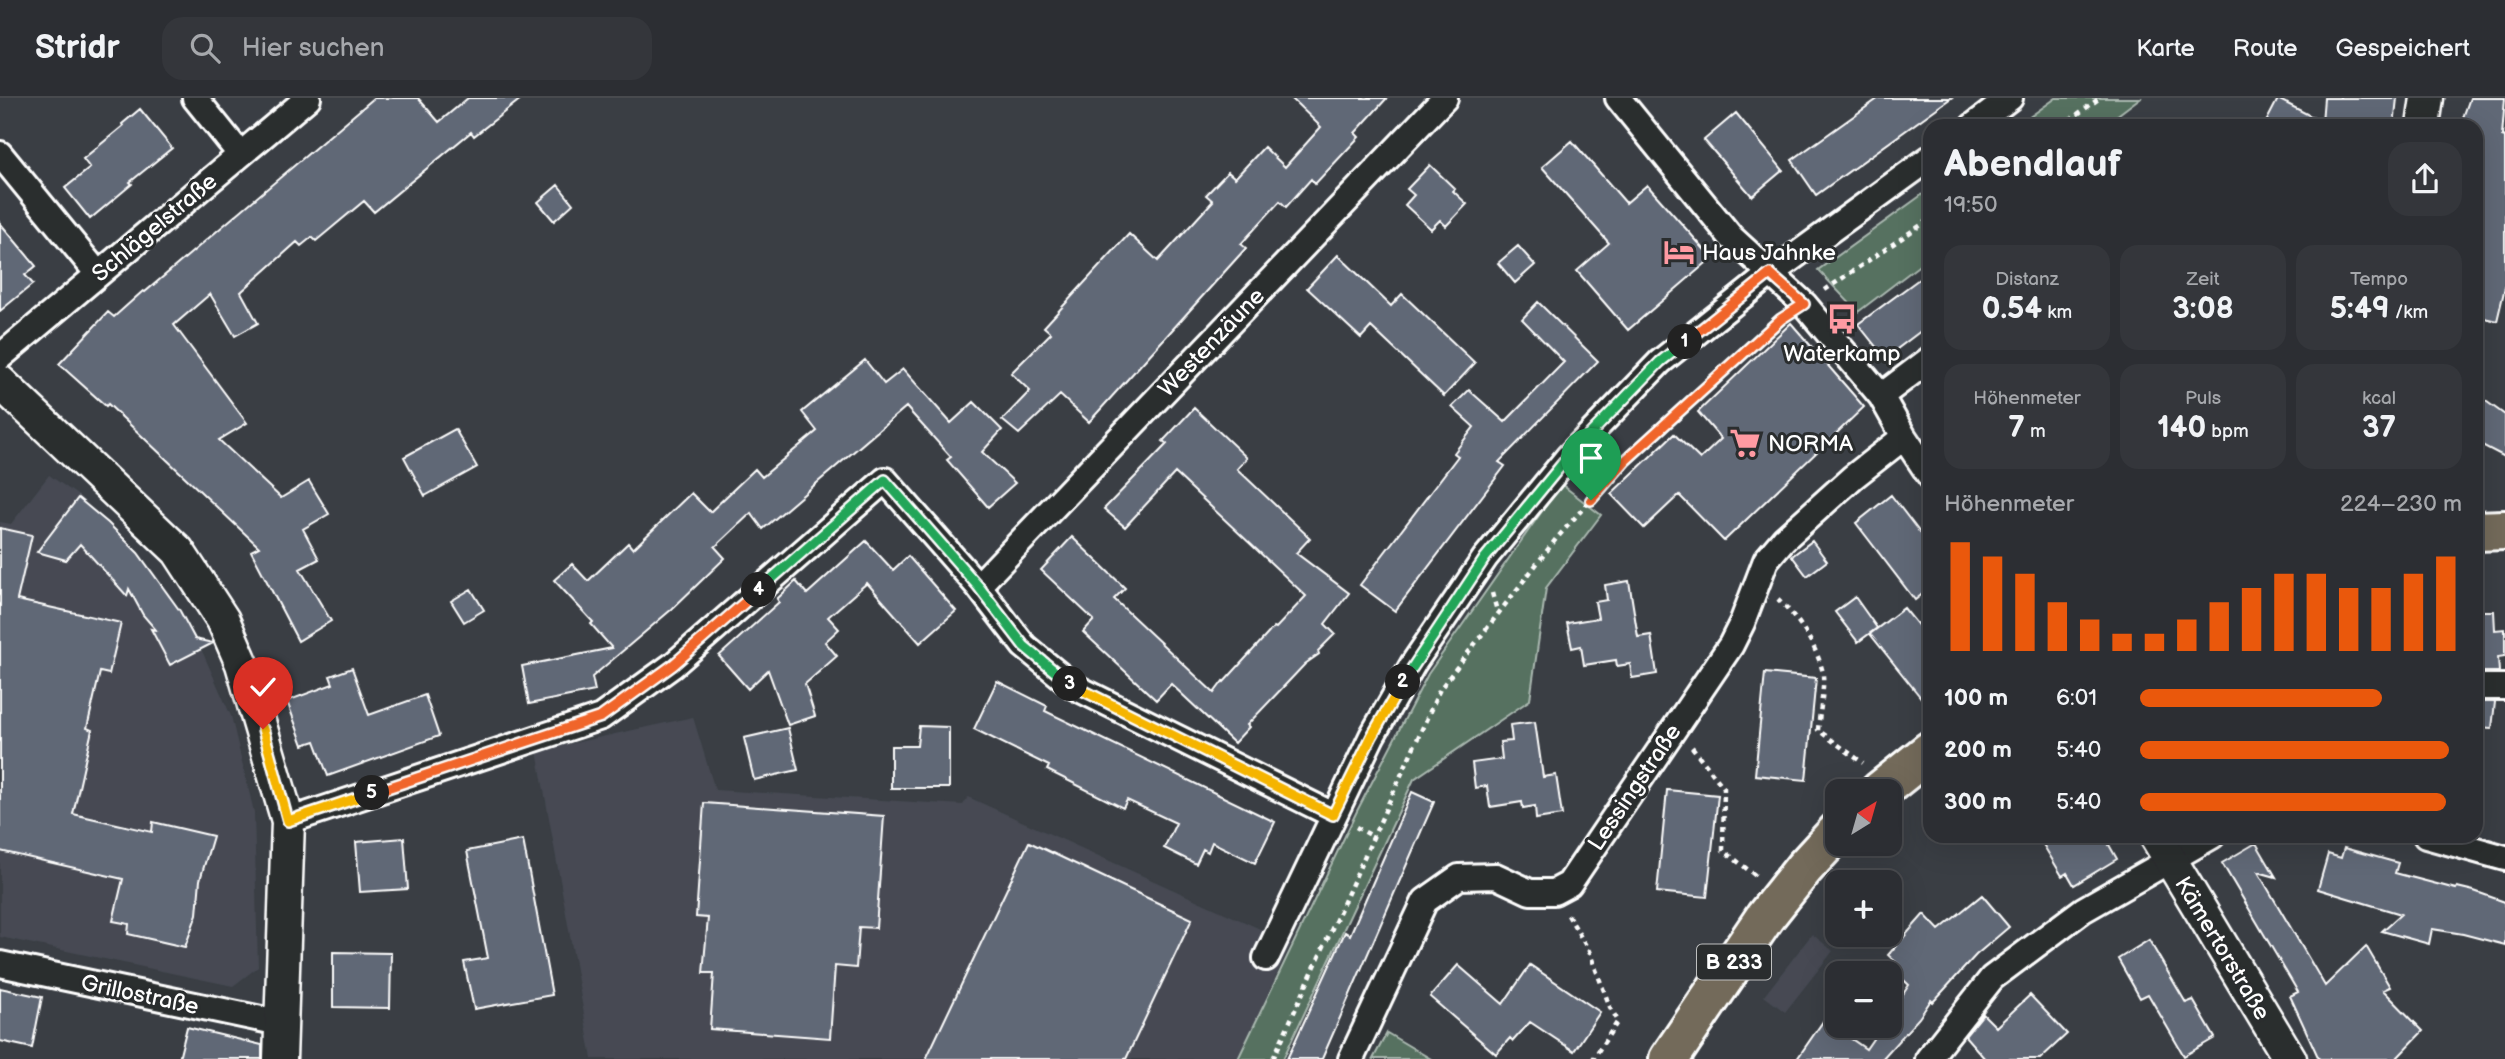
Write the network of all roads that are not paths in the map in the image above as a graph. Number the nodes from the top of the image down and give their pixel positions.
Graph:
1 (195, 98) edge
2 (308, 98) edge
3 (1445, 98) edge
4 (1618, 98) edge
5 (2010, 98) edge
6 (2427, 98) edge
7 (1982, 119) edge
8 (2424, 119) edge
9 (0, 154) edge
10 (240, 154) junction
11 (1923, 163) edge
12 (98, 274) junction
13 (1770, 274) junction
14 (0, 357) edge
15 (1923, 364) edge
16 (0, 382) edge
17 (1881, 396) junction
18 (1904, 437) junction
19 (1923, 466) edge
20 (2505, 530) edge
21 (2483, 531) edge
22 (978, 586) junction
23 (2483, 687) edge
24 (2505, 687) edge
25 (1923, 757) edge
26 (1895, 779) edge
27 (1333, 815) junction
28 (288, 821) junction
29 (2186, 843) edge
30 (2451, 843) edge
31 (1825, 846) edge
32 (2164, 849) edge
33 (2505, 858) edge
34 (1266, 958) dead end
35 (0, 964) edge
36 (280, 1023) junction
37 (280, 1059) edge
38 (1351, 1059) edge
39 (1669, 1059) edge
40 (1928, 1059) edge
41 (2290, 1059) edge

1 - 10 street
2 - 10 street, Schlägelstraße
3 - 22 street, Westenzäune
4 - 13 street
5 - 7 street
6 - 8 street
9 - 12 street
10 - 12 street, Schlägelstraße
11 - 13 street
12 - 14 street, Schlägelstraße
13 - 17 street
13 - 27 street
15 - 17 street
16 - 28 street
17 - 18 street
18 - 19 street
18 - 38 street, Lessingstraße
20 - 21 main road
22 - 27 street
22 - 28 street
23 - 24 street
25 - 26 main road
27 - 34 street
28 - 36 street
29 - 32 street
30 - 33 street
31 - 39 main road, B 233
32 - 40 street
32 - 41 street, Kämertorstraße
35 - 36 street, Grillostraße
36 - 37 street

